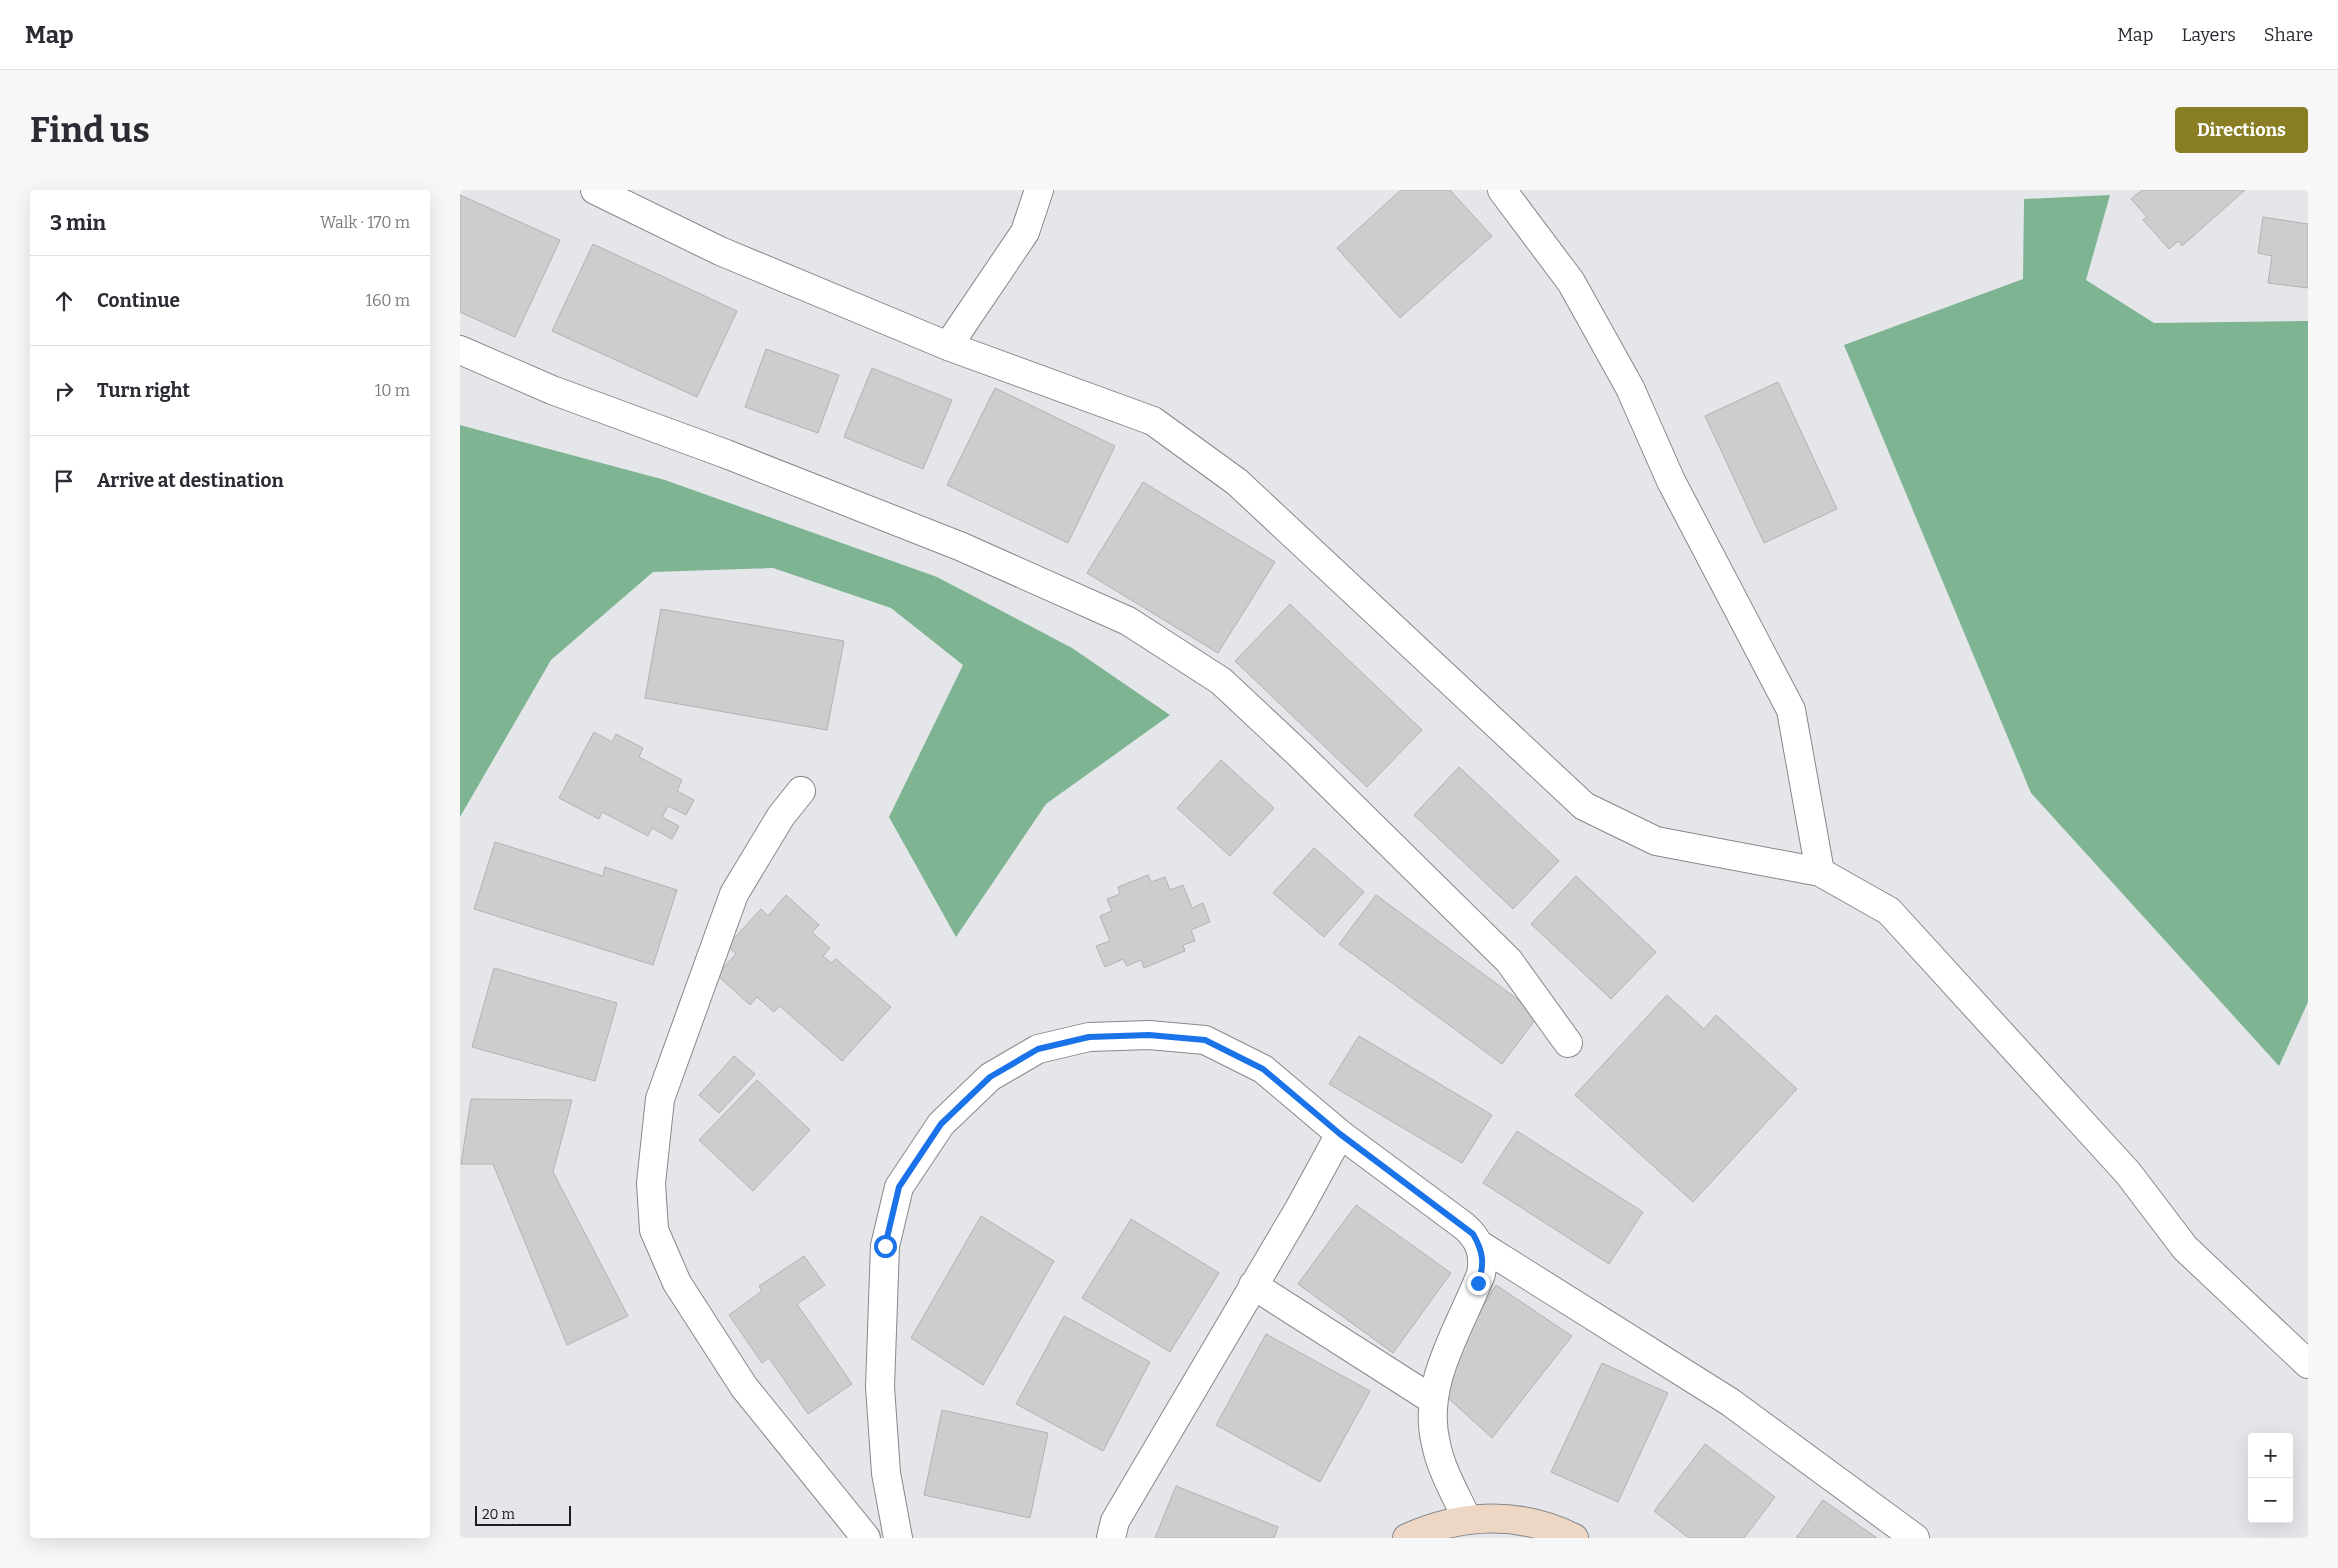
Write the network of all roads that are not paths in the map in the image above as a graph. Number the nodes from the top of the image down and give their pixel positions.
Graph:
1 (595, 190) edge
2 (1039, 190) edge
3 (1502, 190) edge
4 (948, 346) junction
5 (460, 350) edge
6 (801, 791) dead end
7 (1820, 872) junction
8 (1568, 1042) dead end
9 (1340, 1134) junction
10 (1480, 1245) junction
11 (1253, 1285) junction
12 (2308, 1364) edge
13 (1433, 1400) junction
14 (1467, 1519) junction
15 (866, 1538) edge
16 (898, 1538) edge
17 (1111, 1538) edge
18 (1407, 1538) edge
19 (1574, 1538) edge
20 (1915, 1538) edge

1 - 4 street
2 - 4 street
3 - 7 street
4 - 7 street
5 - 8 street
6 - 15 street
7 - 12 street
9 - 10 street
9 - 11 street
9 - 16 street
10 - 13 street
10 - 20 street
11 - 13 street
11 - 17 street
13 - 14 street
14 - 18 main road
14 - 19 main road

